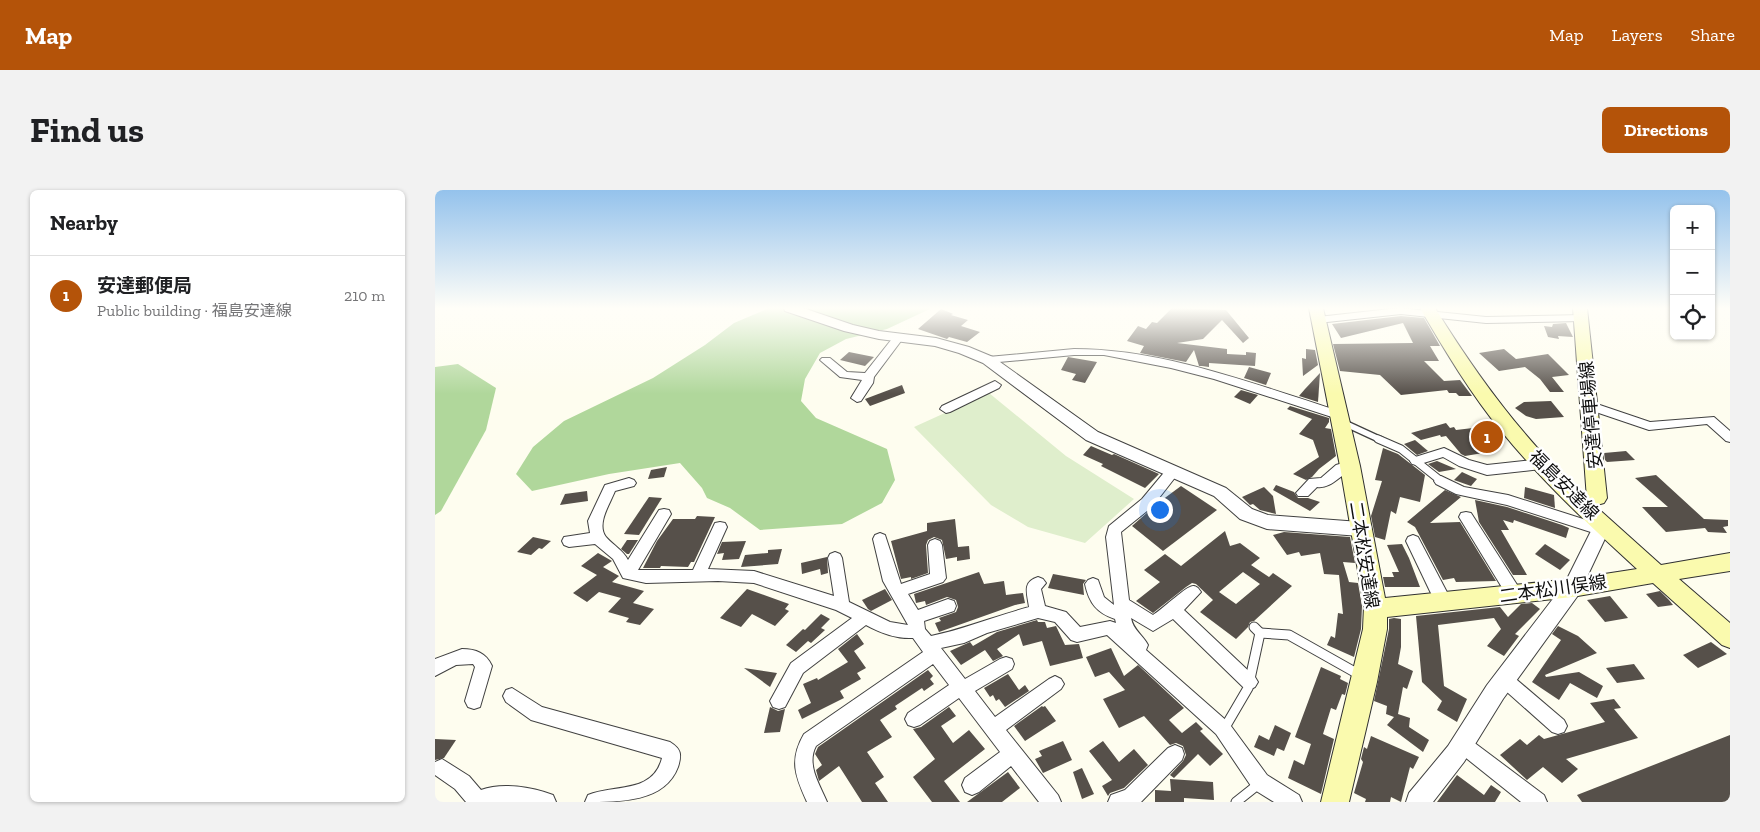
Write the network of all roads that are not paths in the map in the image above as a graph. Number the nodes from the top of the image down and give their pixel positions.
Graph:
1 (899, 337) joint
2 (1322, 337) edge
3 (1445, 337) edge
4 (1583, 337) edge
5 (826, 360) dead end
6 (988, 360) junction
7 (868, 377) junction
8 (995, 385) dead end
9 (857, 398) dead end
10 (1588, 405) junction
11 (946, 409) dead end
12 (1338, 418) junction
13 (1730, 438) edge
14 (1417, 461) junction
15 (1541, 464) junction
16 (1349, 466) junction
17 (1172, 472) junction
18 (1441, 481) joint
19 (629, 483) dead end
20 (1303, 493) dead end
21 (1597, 498) joint
22 (664, 514) dead end
23 (1467, 517) dead end
24 (1601, 526) junction
25 (720, 527) dead end
26 (1360, 529) junction
27 (598, 538) junction
28 (880, 539) dead end
29 (569, 541) dead end
30 (1413, 541) dead end
31 (935, 545) dead end
32 (835, 558) dead end
33 (1730, 562) edge
34 (1657, 572) junction
35 (628, 574) junction
36 (697, 576) junction
37 (1038, 583) dead end
38 (1093, 584) dead end
39 (1572, 588) junction
40 (898, 591) junction
41 (1193, 592) dead end
42 (1515, 595) junction
43 (1444, 603) junction
44 (841, 605) junction
45 (947, 606) dead end
46 (1375, 606) junction
47 (1121, 609) junction
48 (1174, 610) junction
49 (1038, 611) junction
50 (865, 617) junction
51 (923, 637) junction
52 (1730, 638) edge
53 (1006, 664) dead end
54 (435, 668) edge
55 (1365, 677) junction
56 (1164, 679) junction
57 (1504, 679) junction
58 (1249, 682) junction
59 (1055, 684) dead end
60 (962, 688) junction
61 (513, 696) dead end
62 (474, 701) dead end
63 (779, 701) dead end
64 (914, 719) dead end
65 (1558, 726) dead end
66 (993, 728) junction
67 (1223, 731) junction
68 (1462, 744) junction
69 (1013, 753) junction
70 (1175, 754) dead end
71 (442, 768) dead end
72 (1261, 782) junction
73 (972, 784) dead end
74 (476, 802) edge
75 (546, 802) edge
76 (595, 802) edge
77 (817, 802) edge
78 (1051, 802) edge
79 (1118, 802) edge
80 (1236, 802) edge
81 (1292, 802) edge
82 (1335, 802) edge
83 (1418, 802) edge
84 (1537, 802) edge

1 - 6 street
1 - 7 street
2 - 12 main road, 二本松安達線
3 - 15 main road, 福島安達線
4 - 10 main road, 安達停車場線
5 - 7 street
6 - 12 street
6 - 17 street
7 - 9 street
8 - 11 street
10 - 13 street
10 - 21 main road, 安達停車場線
12 - 14 lane
12 - 16 main road, 二本松安達線
14 - 15 street
14 - 18 lane
15 - 24 main road, 福島安達線
16 - 20 street
16 - 26 main road, 二本松安達線
17 - 26 street
17 - 47 street
18 - 24 street
19 - 27 street
21 - 24 lane, 安達停車場線
22 - 35 street
23 - 42 street
24 - 34 main road, 福島安達線
24 - 39 street
25 - 36 street
26 - 46 main road, 二本松安達線
27 - 29 street
27 - 35 street
28 - 40 street
30 - 43 street
31 - 40 street
32 - 44 street
33 - 34 main road, 二本松川俣線
34 - 39 main road, 二本松川俣線
34 - 52 main road, 福島安達線
35 - 36 street
36 - 44 street
37 - 49 street
38 - 47 street
39 - 42 main road, 二本松川俣線
39 - 57 street
40 - 51 street
41 - 48 street
42 - 43 main road, 二本松川俣線
43 - 46 main road, 二本松川俣線
44 - 50 street
45 - 51 street
46 - 55 main road, 二本松安達線
47 - 48 street
47 - 56 street
48 - 58 street
49 - 51 street
49 - 56 street
50 - 51 street
50 - 63 street
51 - 60 street
51 - 77 street
53 - 60 street
54 - 62 street
55 - 58 lane
55 - 82 main road, 二本松安達線
56 - 67 street
57 - 65 street
57 - 68 street
58 - 67 lane
59 - 66 street
60 - 64 street
60 - 66 street
61 - 76 street
66 - 69 street
67 - 72 street
68 - 83 street
68 - 84 street
69 - 73 street
69 - 78 street
70 - 79 street
71 - 74 street
72 - 80 lane
72 - 81 street
74 - 75 street

